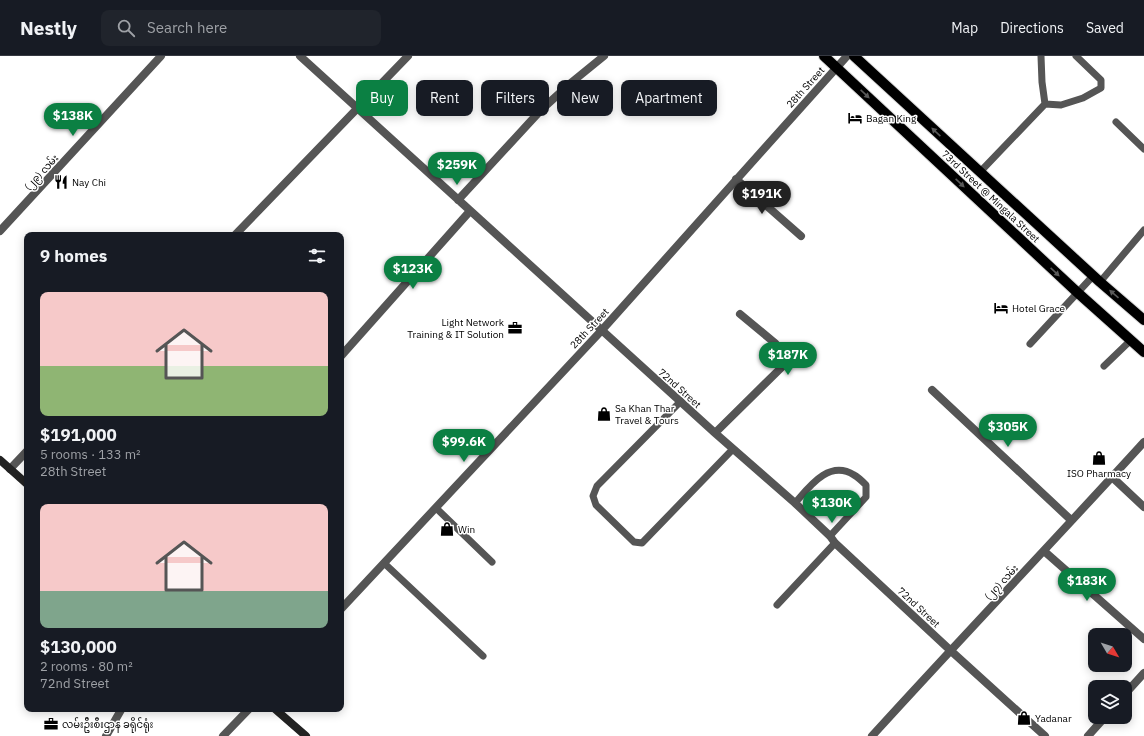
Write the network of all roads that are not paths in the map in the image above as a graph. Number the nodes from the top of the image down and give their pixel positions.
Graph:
1 (162, 56) edge
2 (300, 56) edge
3 (408, 56) edge
4 (604, 56) edge
5 (824, 56) edge
6 (847, 56) edge
7 (854, 56) edge
8 (1041, 56) edge
9 (1076, 56) edge
10 (837, 67) junction
11 (384, 80) edge
12 (1045, 104) junction
13 (356, 107) edge
14 (356, 109) edge
15 (366, 116) edge
16 (1116, 122) dead end
17 (1144, 149) edge
18 (980, 172) junction
19 (736, 179) junction
20 (458, 200) junction
21 (470, 211) junction
22 (1144, 230) edge
23 (0, 231) edge
24 (238, 232) edge
25 (801, 236) dead end
26 (1096, 279) junction
27 (1078, 293) junction
28 (740, 314) dead end
29 (1144, 320) edge
30 (602, 330) junction
31 (1131, 340) junction
32 (1030, 344) dead end
33 (1144, 352) edge
34 (344, 353) edge
35 (1104, 366) dead end
36 (932, 390) dead end
37 (681, 401) junction
38 (715, 433) junction
39 (1144, 442) edge
40 (733, 449) junction
41 (24, 453) edge
42 (0, 460) edge
43 (10, 468) junction
44 (1112, 477) junction
45 (24, 481) edge
46 (795, 503) junction
47 (1144, 507) edge
48 (436, 508) junction
49 (1071, 520) junction
50 (833, 540) junction
51 (1044, 550) junction
52 (492, 562) dead end
53 (384, 563) junction
54 (777, 605) dead end
55 (344, 606) edge
56 (1144, 639) edge
57 (950, 650) junction
58 (483, 656) dead end
59 (1144, 673) edge
60 (1132, 686) edge
61 (120, 712) edge
62 (246, 712) edge
63 (278, 712) edge
64 (1099, 724) edge
65 (106, 736) edge
66 (223, 736) edge
67 (306, 736) edge
68 (872, 736) edge
69 (1045, 736) edge
70 (1088, 736) edge

1 - 23 street, (၂၉) လမ်း
2 - 13 street, 72nd Street
3 - 11 street
4 - 20 street
5 - 10 main road, 73rd Street @ Mingala Street
6 - 10 street, 28th Street
18 -> 7 main road, 73rd Street @ Mingala Street
8 - 12 lane
9 - 12 lane
10 - 19 street, 28th Street
10 -> 27 main road, 73rd Street @ Mingala Street
12 - 18 lane
14 - 24 street
15 - 20 street, 72nd Street
16 - 17 lane
18 - 26 main road, 73rd Street @ Mingala Street
19 - 25 street
19 - 30 street, 28th Street
20 - 21 street, 72nd Street
21 - 30 street, 72nd Street
21 - 34 street
22 - 26 lane
26 - 27 lane
29 -> 26 main road, 73rd Street @ Mingala Street
27 - 31 main road, 73rd Street @ Mingala Street
27 - 32 lane
28 - 38 street
30 - 37 street, 72nd Street
30 - 48 street, 28th Street
31 - 33 main road, 73rd Street @ Mingala Street
31 - 35 lane
36 - 49 street
37 - 38 street, 72nd Street
37 - 40 lane
38 - 40 street, 72nd Street
39 - 44 street, (၂၇) လမ်း
40 - 46 street, 72nd Street
41 - 43 street
42 - 43 main road
43 - 45 main road
44 - 47 street
44 - 49 street, (၂၇) လမ်း
46 - 50 street, 72nd Street
46 - 50 lane
48 - 52 lane
48 - 53 street, 28th Street
49 - 51 street, (၂၇) လမ်း
50 - 54 lane
50 - 57 street, 72nd Street
51 - 56 street
51 - 57 street, (၂၇) လမ်း
53 - 55 street, 28th Street
53 - 58 lane
57 - 68 street, (၂၇) လမ်း
57 - 69 street, 72nd Street
59 - 60 street
61 - 65 street
62 - 66 street
63 - 67 main road
64 - 70 street

